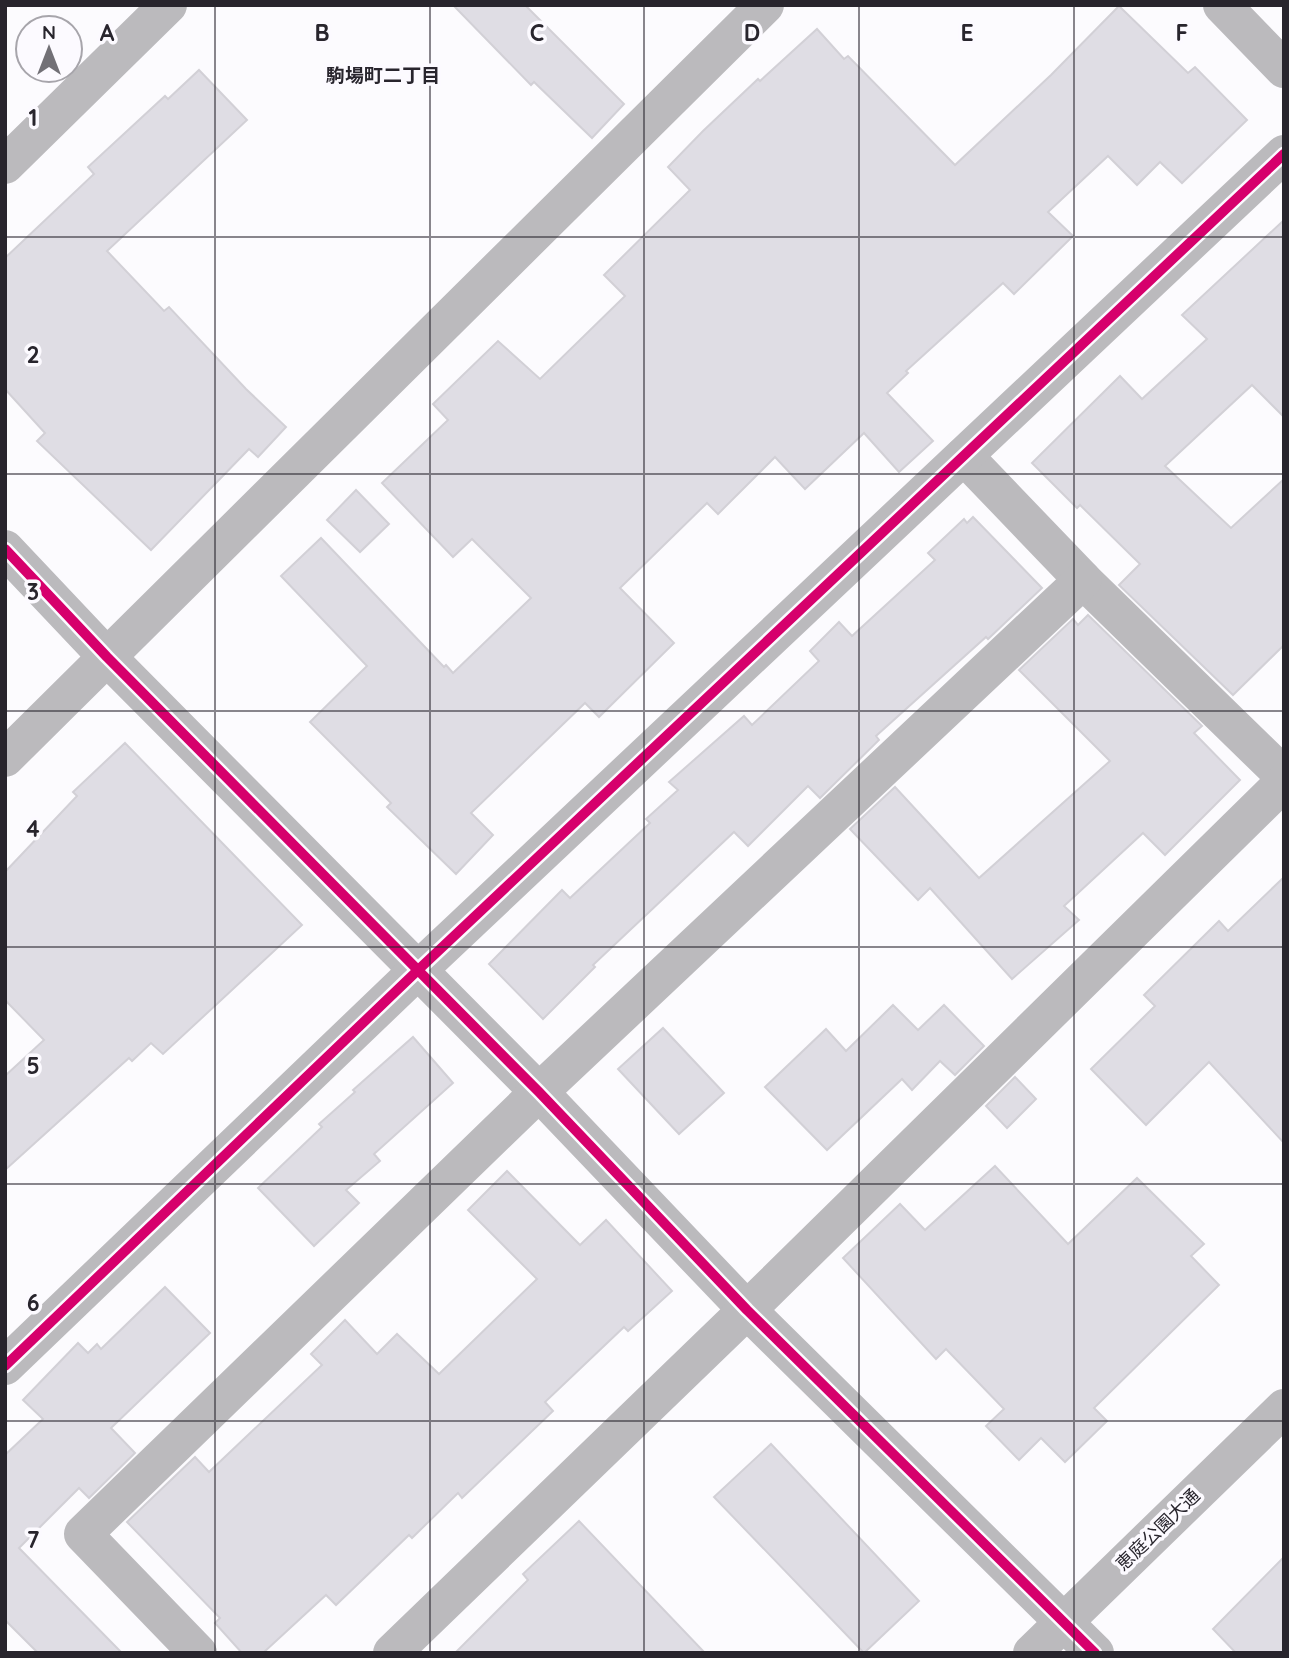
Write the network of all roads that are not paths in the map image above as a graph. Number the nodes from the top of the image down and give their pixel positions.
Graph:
1 (168, 5) edge
2 (765, 5) edge
3 (1222, 5) edge
4 (1284, 69) edge
5 (1284, 154) edge
6 (5, 165) edge
7 (964, 456) junction
8 (5, 549) edge
9 (1083, 580) junction
10 (107, 657) junction
11 (5, 758) edge
12 (1284, 776) edge
13 (1284, 782) edge
14 (417, 971) junction
15 (539, 1092) junction
16 (747, 1310) junction
17 (5, 1366) edge
18 (1284, 1408) edge
19 (1064, 1621) junction
20 (198, 1653) edge
21 (392, 1653) edge
22 (1032, 1653) edge
23 (1095, 1653) edge

1 - 6 street
2 - 10 street
3 - 4 street
5 - 7 street
7 - 9 street
7 - 14 street
8 - 10 street
9 - 12 street
9 - 15 street
10 - 11 street
10 - 14 street
13 - 16 street
14 - 15 street
14 - 17 street
15 - 16 street
15 - 20 street
16 - 19 street
16 - 21 street
18 - 19 street, 恵庭公園大通
19 - 22 street, 恵庭公園大通
19 - 23 street

